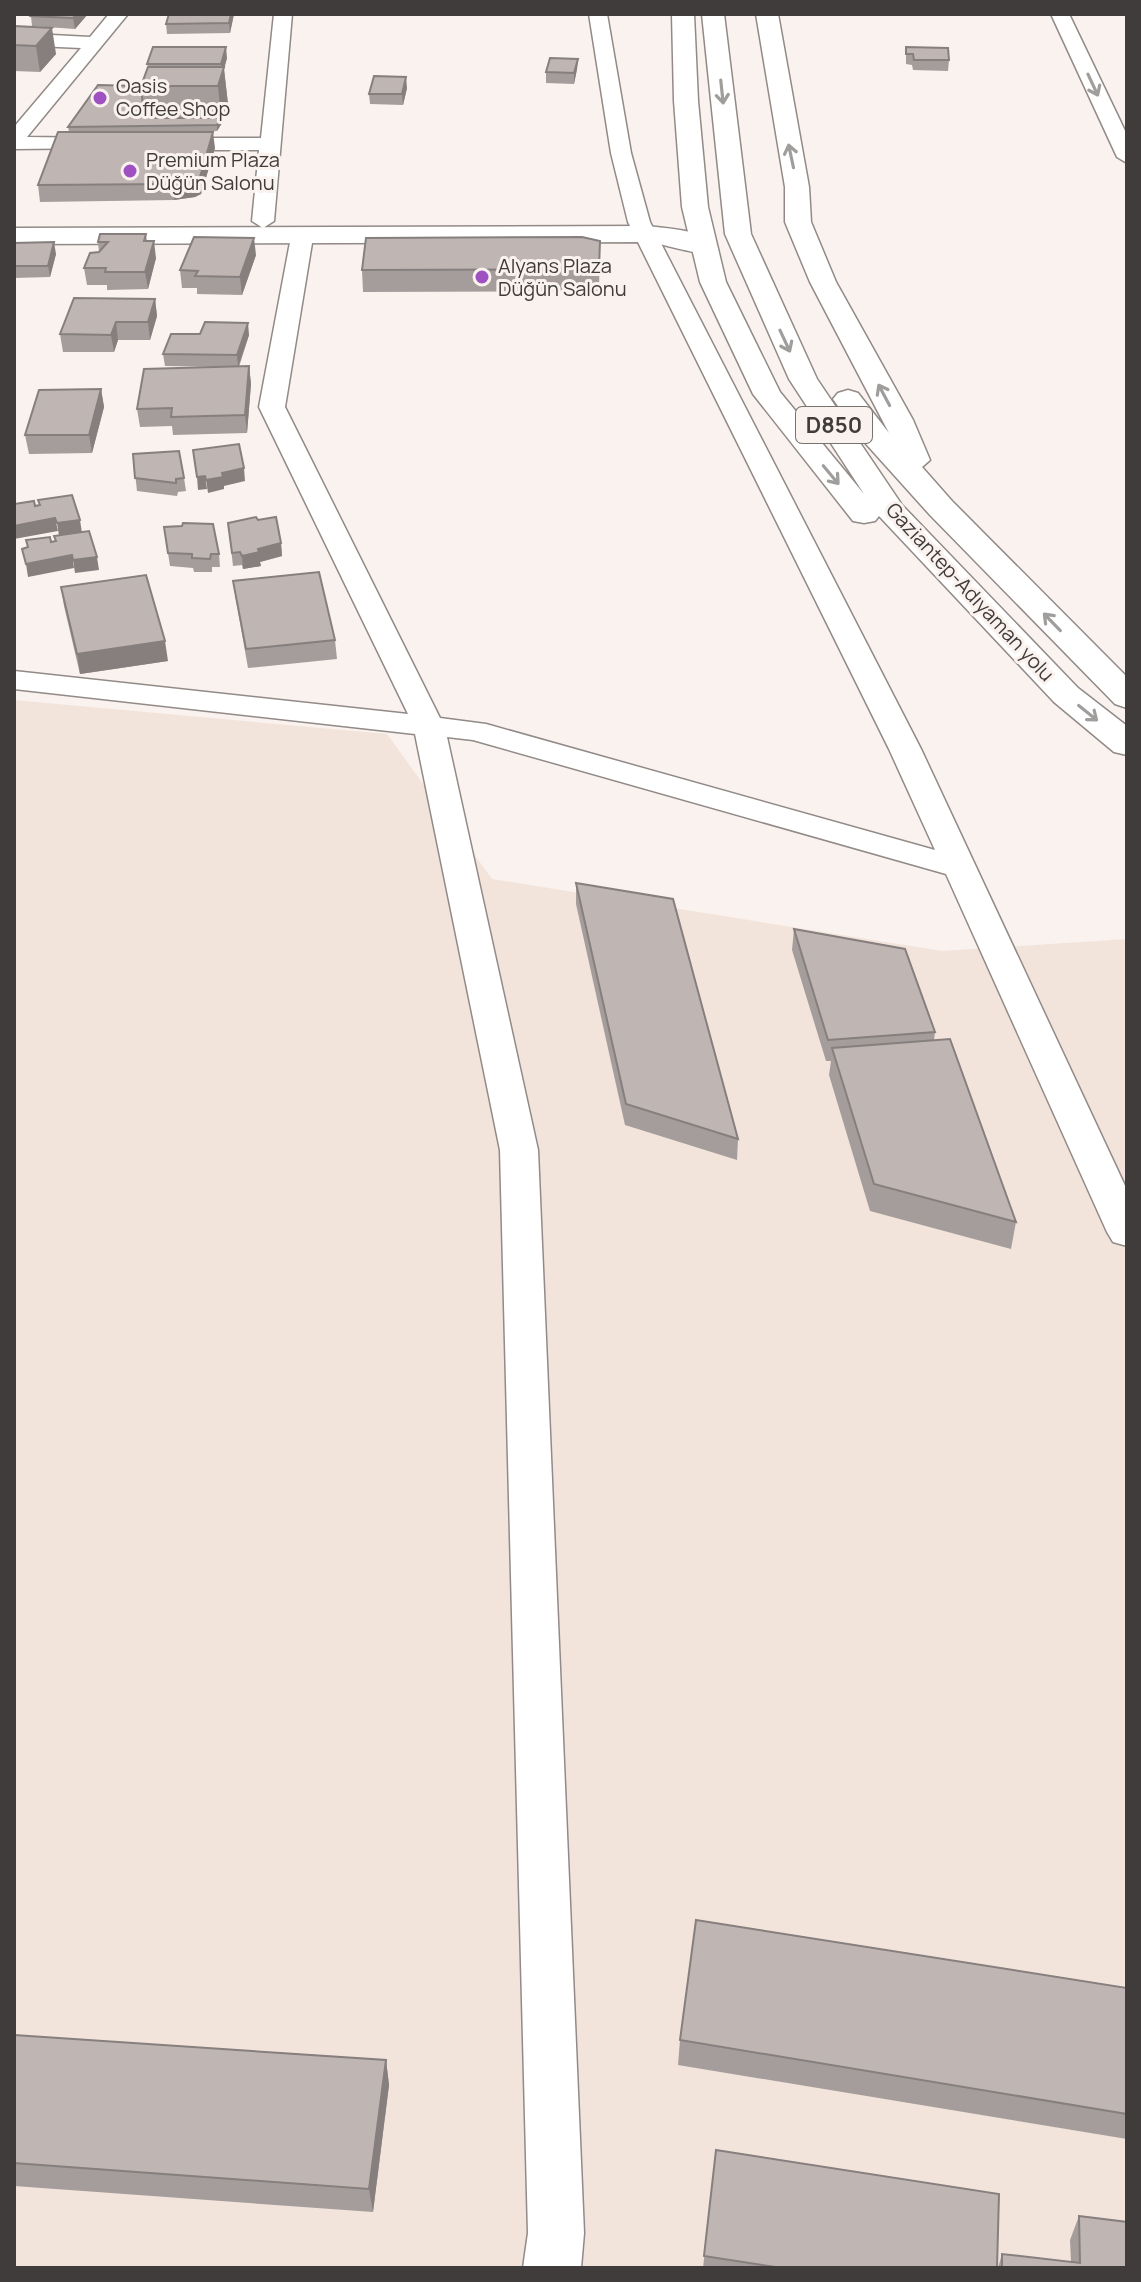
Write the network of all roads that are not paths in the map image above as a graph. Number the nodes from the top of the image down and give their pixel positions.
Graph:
1 (119, 14) edge
2 (283, 14) edge
3 (598, 14) edge
4 (683, 14) edge
5 (713, 14) edge
6 (743, 14) edge
7 (767, 14) edge
8 (1060, 14) edge
9 (14, 39) edge
10 (95, 43) junction
11 (749, 73) dead end
12 (14, 142) edge
13 (120, 144) edge
14 (150, 144) edge
15 (271, 144) junction
16 (756, 147) dead end
17 (1127, 157) edge
18 (695, 207) junction
19 (14, 221) edge
20 (263, 221) junction
21 (643, 228) junction
22 (14, 236) edge
23 (302, 237) junction
24 (704, 247) junction
25 (801, 308) dead end
26 (834, 372) dead end
27 (929, 491) junction
28 (935, 557) junction
29 (14, 680) edge
30 (1127, 697) edge
31 (429, 726) junction
32 (1127, 744) edge
33 (959, 867) junction
34 (1127, 1232) edge
35 (552, 2268) edge

1 - 10 street
2 - 15 street
3 - 21 street
4 - 18 main road
5 -> 28 main road, Gaziantep-Adıyaman yolu / D850
6 - 11 main road
27 -> 7 main road
8 -> 17 street
9 - 10 street
10 - 12 street
12 - 13 street
14 - 15 street
15 - 20 street
16 - 25 main road
18 - 21 main road
18 - 24 main road
19 - 20 main road
20 - 21 main road
21 - 23 main road
21 - 24 main road
21 - 33 street
22 - 23 main road
23 - 31 street
24 -> 28 main road
26 - 27 main road, Gaziantep-Adıyaman yolu / D850
30 -> 27 main road, Gaziantep-Adıyaman yolu / D850
28 -> 32 main road, Gaziantep-Adıyaman yolu / D850
29 - 31 street
31 - 33 street
31 - 35 street
33 - 34 street

